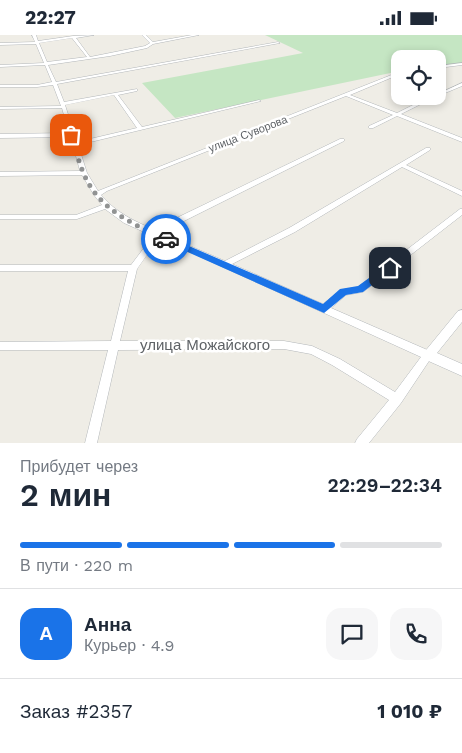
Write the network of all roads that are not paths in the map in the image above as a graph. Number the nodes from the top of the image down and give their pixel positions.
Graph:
1 (34, 35) edge
2 (92, 35) edge
3 (144, 35) edge
4 (197, 35) edge
5 (73, 37) junction
6 (37, 43) junction
7 (152, 43) junction
8 (278, 43) dead end
9 (0, 44) edge
10 (89, 58) junction
11 (46, 65) junction
12 (461, 65) edge
13 (0, 66) edge
14 (446, 66) edge
15 (391, 77) edge
16 (55, 83) junction
17 (462, 84) edge
18 (0, 86) edge
19 (135, 90) dead end
20 (446, 91) edge
21 (115, 94) junction
22 (347, 95) junction
23 (258, 101) dead end
24 (417, 105) edge
25 (64, 106) junction
26 (0, 107) edge
27 (396, 115) junction
28 (371, 127) dead end
29 (140, 129) junction
30 (71, 135) junction
31 (0, 136) edge
32 (460, 138) edge
33 (342, 140) dead end
34 (74, 144) junction
35 (428, 149) dead end
36 (402, 165) junction
37 (84, 173) junction
38 (0, 174) edge
39 (462, 194) edge
40 (97, 195) junction
41 (106, 206) junction
42 (462, 211) edge
43 (0, 217) edge
44 (158, 235) junction
45 (224, 265) junction
46 (0, 268) edge
47 (133, 268) junction
48 (324, 309) junction
49 (462, 314) edge
50 (0, 346) edge
51 (114, 346) junction
52 (428, 355) junction
53 (462, 370) edge
54 (397, 399) junction
55 (91, 443) edge
56 (360, 443) edge

1 - 6 street
2 - 5 street
3 - 7 street
4 - 7 street
5 - 6 street
5 - 10 street
6 - 9 street
6 - 11 street
7 - 10 street
8 - 16 street
10 - 11 street
11 - 13 street
11 - 16 street
12 - 14 street
15 - 22 street, улица Суворова
16 - 18 street
16 - 25 street
17 - 20 street
19 - 21 street
21 - 25 street
21 - 29 street
22 - 27 street
22 - 40 street, улица Суворова
23 - 29 street
24 - 27 street
25 - 26 street
25 - 30 street
27 - 28 street
27 - 32 street
29 - 34 street
30 - 31 street
30 - 34 street
33 - 44 street
34 - 37 street
35 - 36 street
36 - 39 street
36 - 45 street
37 - 38 street
37 - 40 street
40 - 41 street
41 - 43 street
41 - 44 street
42 - 48 street
44 - 45 street
44 - 47 street
45 - 48 street
46 - 47 street
47 - 51 street
48 - 52 street
49 - 52 street
50 - 51 street, улица Можайского
51 - 54 street, улица Можайского
51 - 55 street
52 - 53 street
52 - 54 street
54 - 56 street

